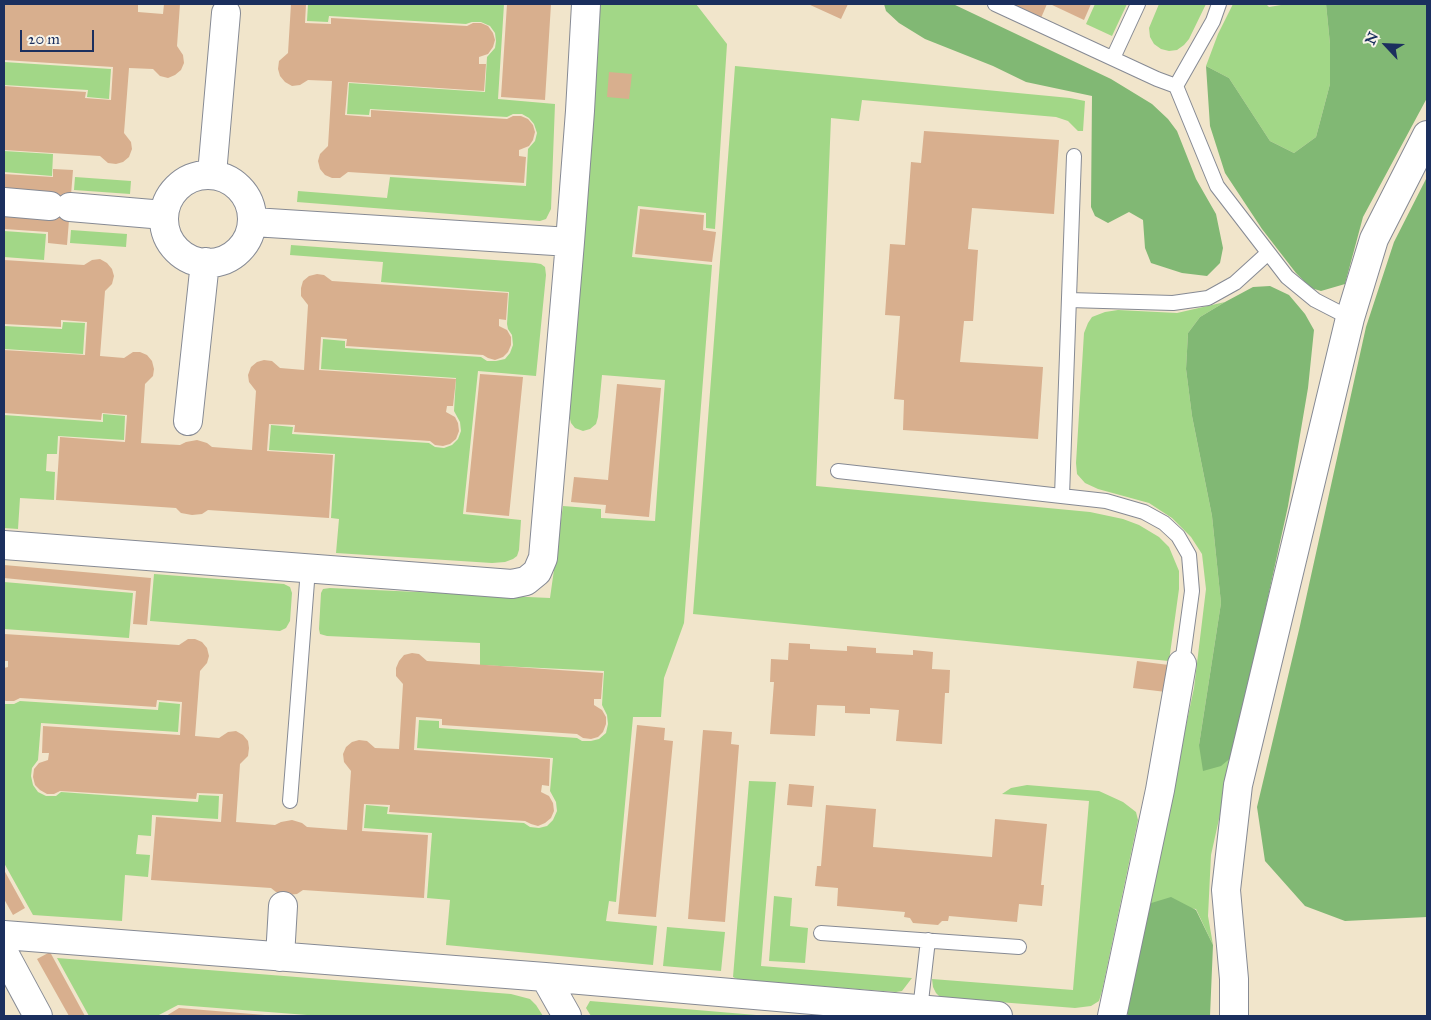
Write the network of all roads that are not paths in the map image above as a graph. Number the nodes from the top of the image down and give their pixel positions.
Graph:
1 (586, 4) edge
2 (995, 4) edge
3 (1138, 4) edge
4 (1219, 4) edge
5 (226, 13) dead end
6 (1113, 58) junction
7 (1176, 86) junction
8 (1427, 135) edge
9 (1074, 156) dead end
10 (212, 174) junction
11 (4, 202) edge
12 (164, 215) junction
13 (253, 222) junction
14 (570, 242) junction
15 (1268, 253) junction
16 (205, 262) junction
17 (1069, 300) junction
18 (1350, 318) junction
19 (188, 421) dead end
20 (838, 471) dead end
21 (1062, 496) junction
22 (4, 545) edge
23 (308, 569) junction
24 (1182, 664) joint
25 (290, 801) dead end
26 (283, 906) dead end
27 (821, 934) dead end
28 (4, 935) edge
29 (928, 940) junction
30 (1019, 947) dead end
31 (4, 953) edge
32 (280, 956) junction
33 (545, 977) junction
34 (920, 1010) junction
35 (38, 1016) edge
36 (567, 1016) edge
37 (998, 1016) edge
38 (1112, 1016) edge
39 (1234, 1016) edge

1 - 14 street
2 - 6 lane
3 - 6 lane
4 - 7 lane
5 - 10 street
6 - 7 lane
7 - 15 lane
8 - 18 street
9 - 17 lane
10 - 12 street
10 - 13 street
11 - 12 street
12 - 16 street
13 - 14 street
13 - 16 street
14 - 23 street
15 - 17 lane
15 - 18 lane
16 - 19 street
17 - 21 lane
18 - 39 street
20 - 21 lane
21 - 24 lane
22 - 23 street
23 - 25 lane
24 - 38 street
26 - 32 street
27 - 29 lane
28 - 32 street
29 - 30 lane
29 - 34 lane
31 - 35 street
32 - 33 street
33 - 34 street
33 - 36 street
34 - 37 street

